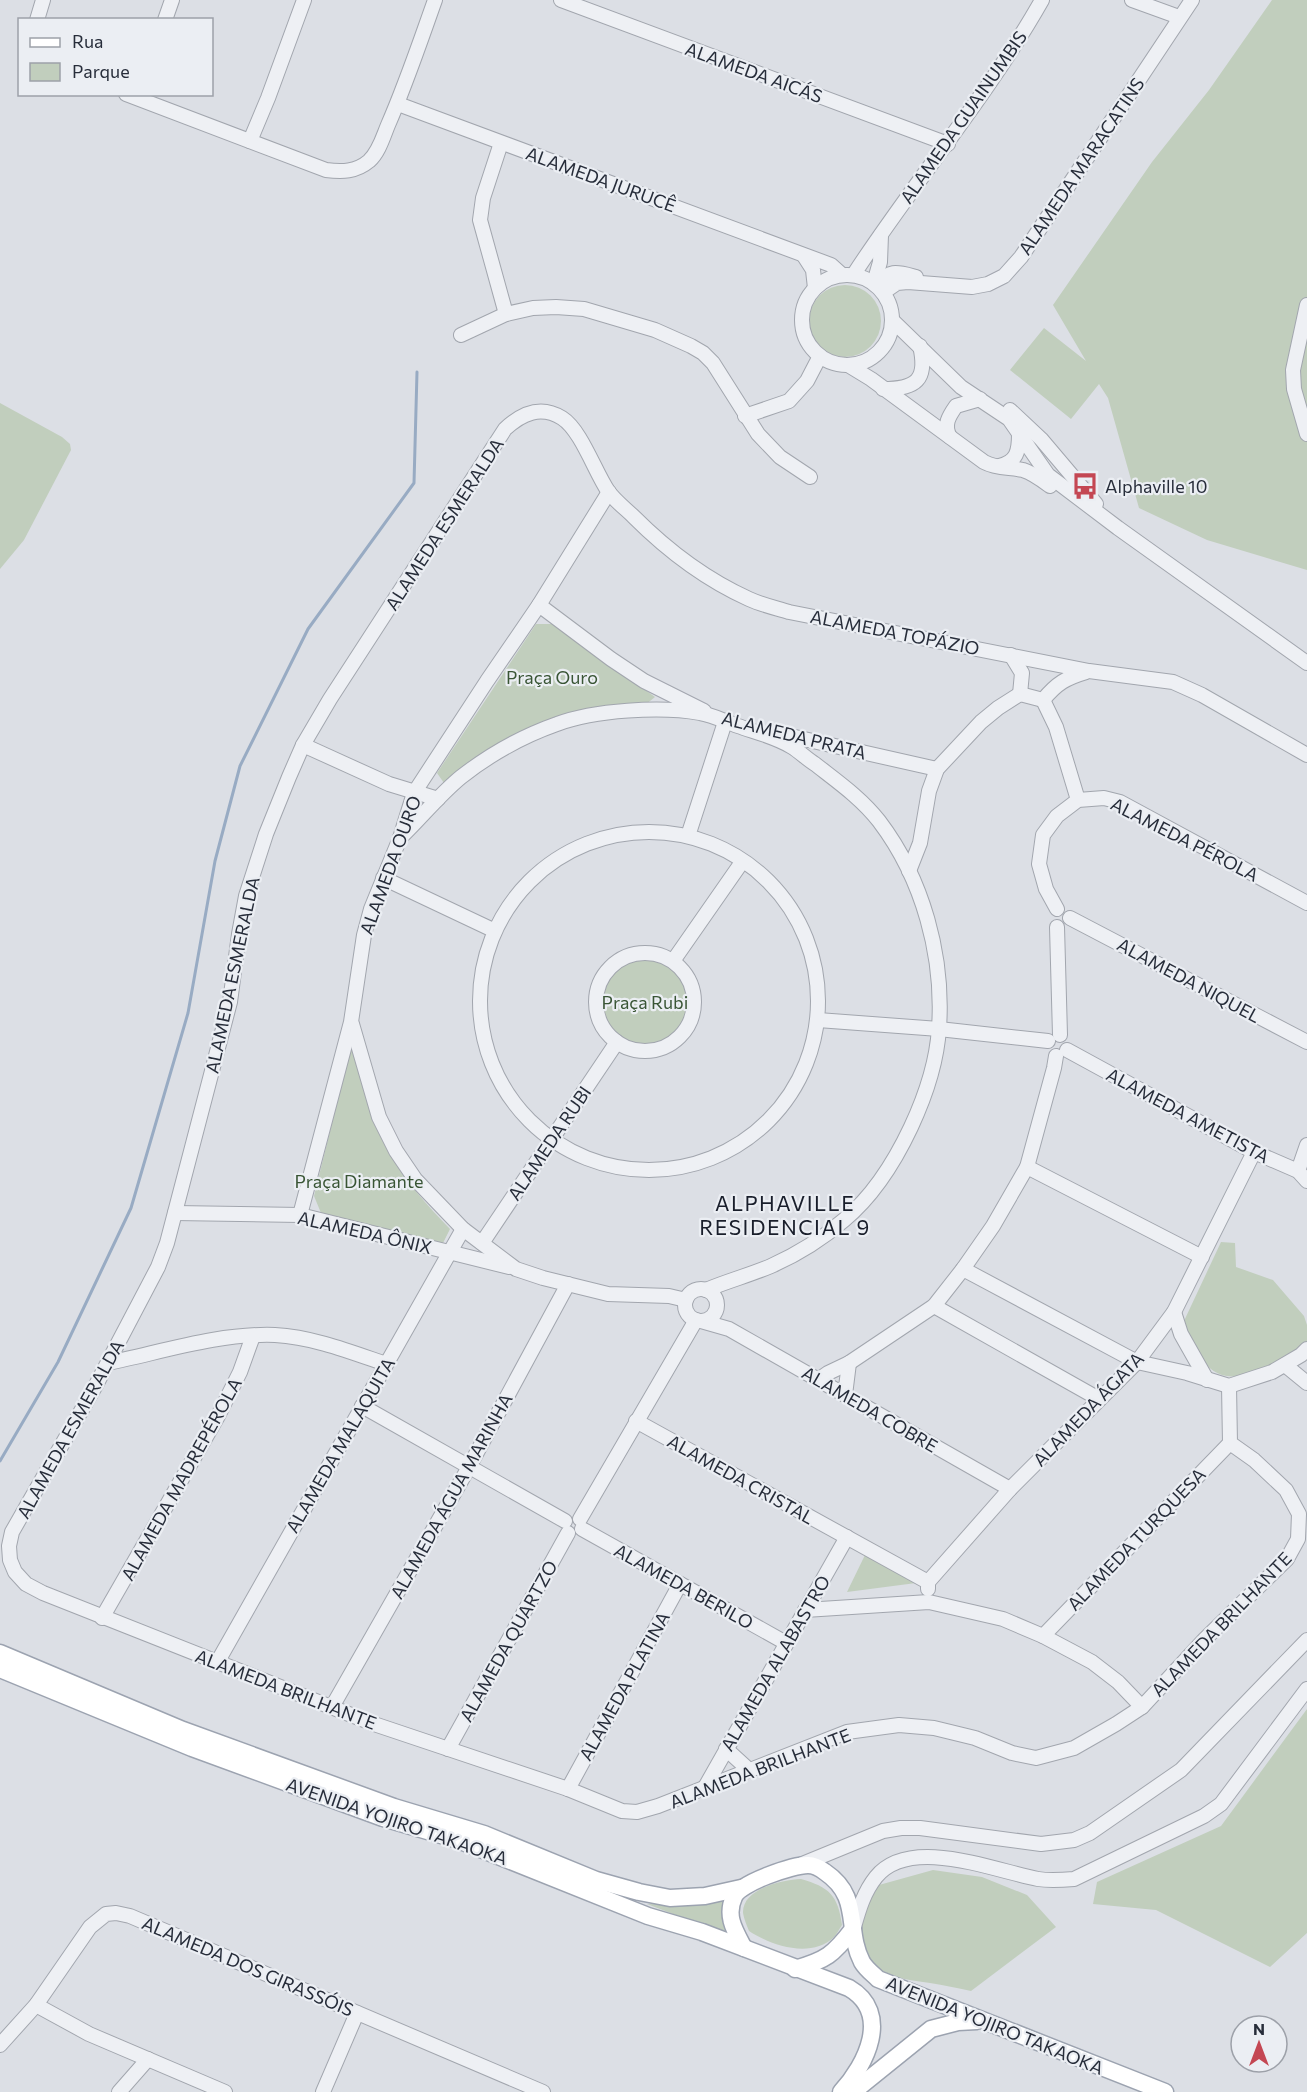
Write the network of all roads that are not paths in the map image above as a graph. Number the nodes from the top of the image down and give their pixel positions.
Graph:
1 (43, 0) edge
2 (172, 0) edge
3 (304, 0) edge
4 (435, 0) edge
5 (561, 0) edge
6 (1042, 0) edge
7 (1132, 0) edge
8 (1192, 0) edge
9 (1179, 16) junction
10 (38, 18) edge
11 (166, 18) edge
12 (133, 96) edge
13 (398, 104) junction
14 (250, 141) junction
15 (501, 143) junction
16 (948, 144) junction
17 (881, 232) junction
18 (804, 256) junction
19 (848, 274) junction
20 (879, 287) junction
21 (815, 288) junction
22 (1307, 305) edge
23 (506, 314) junction
24 (893, 321) junction
25 (460, 335) dead end
26 (920, 346) junction
27 (820, 356) junction
28 (848, 365) junction
29 (962, 387) junction
30 (883, 389) junction
31 (980, 399) junction
32 (544, 411) joint
33 (745, 416) junction
34 (1020, 432) junction
35 (1307, 434) edge
36 (950, 437) junction
37 (994, 467) junction
38 (810, 477) dead end
39 (609, 492) junction
40 (1118, 528) junction
41 (539, 605) junction
42 (1011, 655) junction
43 (1035, 660) junction
44 (1307, 663) edge
45 (1067, 672) junction
46 (1022, 673) junction
47 (1020, 694) junction
48 (1043, 700) junction
49 (725, 722) junction
50 (821, 743) junction
51 (303, 745) junction
52 (1307, 755) edge
53 (812, 762) junction
54 (937, 769) junction
55 (414, 793) junction
56 (438, 799) junction
57 (1078, 800) junction
58 (688, 836) junction
59 (400, 838) junction
60 (742, 862) junction
61 (909, 871) junction
62 (383, 878) junction
63 (1307, 903) edge
64 (1057, 909) junction
65 (1070, 918) junction
66 (1057, 927) junction
67 (493, 930) junction
68 (673, 961) junction
69 (818, 1020) junction
70 (351, 1022) junction
71 (939, 1029) junction
72 (1054, 1038) junction
73 (616, 1042) junction
74 (1307, 1042) edge
75 (1061, 1053) junction
76 (549, 1143) junction
77 (1307, 1145) edge
78 (1254, 1152) junction
79 (1028, 1167) junction
80 (1303, 1176) edge
81 (175, 1213) junction
82 (300, 1215) junction
83 (463, 1229) junction
84 (482, 1244) junction
85 (449, 1253) junction
86 (1202, 1257) junction
87 (516, 1269) junction
88 (963, 1269) junction
89 (741, 1278) junction
90 (568, 1284) junction
91 (706, 1290) junction
92 (688, 1296) junction
93 (716, 1305) junction
94 (934, 1306) junction
95 (1174, 1312) junction
96 (698, 1321) junction
97 (729, 1329) junction
98 (253, 1336) junction
99 (1307, 1349) edge
100 (1137, 1362) junction
101 (108, 1363) junction
102 (386, 1364) junction
103 (849, 1364) junction
104 (1285, 1365) junction
105 (818, 1380) junction
106 (1207, 1380) junction
107 (1307, 1383) edge
108 (1229, 1386) junction
109 (845, 1395) junction
110 (1099, 1399) junction
111 (362, 1406) junction
112 (636, 1422) junction
113 (1230, 1443) junction
114 (469, 1467) junction
115 (1010, 1489) junction
116 (581, 1524) junction
117 (566, 1527) junction
118 (847, 1537) junction
119 (928, 1582) junction
120 (26, 1584) joint
121 (680, 1584) junction
122 (929, 1602) junction
123 (806, 1610) junction
124 (102, 1618) junction
125 (1043, 1636) junction
126 (1307, 1640) edge
127 (786, 1643) junction
128 (0, 1653) edge
129 (218, 1661) junction
130 (0, 1669) edge
131 (1307, 1689) edge
132 (332, 1707) junction
133 (1142, 1707) junction
134 (448, 1749) junction
135 (726, 1749) junction
136 (749, 1770) junction
137 (568, 1789) junction
138 (704, 1789) junction
139 (793, 1868) junction
140 (741, 1888) junction
141 (853, 1929) junction
142 (744, 1948) junction
143 (795, 1969) junction
144 (36, 2005) junction
145 (357, 2013) junction
146 (984, 2021) junction
147 (0, 2045) edge
148 (148, 2059) junction
149 (118, 2092) edge
150 (225, 2092) edge
151 (323, 2092) edge
152 (543, 2092) edge
153 (841, 2092) edge
154 (853, 2092) edge
155 (1165, 2092) edge

1 - 10 street
2 - 11 street
3 - 14 street
4 - 13 street
5 - 16 street, ALAMEDA AICÁS
6 - 16 street, ALAMEDA GUAINUMBIS
7 - 9 street
8 - 9 street, ALAMEDA MARACATINS
9 - 20 street, ALAMEDA MARACATINS
12 - 14 street
13 - 14 street
13 - 15 street, ALAMEDA JURUCÊ
15 - 18 street, ALAMEDA JURUCÊ
15 - 23 street
16 - 17 street, ALAMEDA GUAINUMBIS
17 - 19 street, ALAMEDA GUAINUMBIS
17 - 20 street
18 - 19 street, ALAMEDA JURUCÊ
18 - 21 street
19 - 20 street
19 - 21 street
20 - 24 street
21 - 27 street
22 - 35 street
23 - 25 street
23 - 33 street
24 - 26 street
24 - 28 street
26 - 29 street
26 - 30 street
27 - 28 street
27 - 33 street
28 - 30 street
29 - 31 street
29 - 40 street
30 - 36 street
31 - 34 street
31 - 36 street
32 - 39 street, ALAMEDA TOPÁZIO
32 - 51 street, ALAMEDA ESMERALDA
33 - 38 street
34 - 37 street
34 - 40 street
36 - 37 street
37 - 40 street
39 - 41 street, ALAMEDA OURO
39 - 42 street, ALAMEDA TOPÁZIO
40 - 44 street
41 - 49 street, ALAMEDA PRATA
41 - 55 street, ALAMEDA OURO
42 - 43 street, ALAMEDA TOPÁZIO
42 - 46 street
43 - 45 street, ALAMEDA TOPÁZIO
43 - 46 street
45 - 48 street
45 - 52 street, ALAMEDA TOPÁZIO
46 - 47 street
47 - 48 street
47 - 54 street
48 - 57 street
49 - 50 street, ALAMEDA PRATA
49 - 53 street
49 - 56 street
49 - 58 street
50 - 53 street
50 - 54 street, ALAMEDA PRATA
51 - 55 street
51 - 81 street, ALAMEDA ESMERALDA
53 - 61 street
54 - 61 street
55 - 56 street
55 - 59 street, ALAMEDA OURO
56 - 59 street
57 - 63 street, ALAMEDA PÉROLA
57 - 64 street
58 - 60 street
58 - 67 street
59 - 62 street, ALAMEDA OURO
60 - 68 street
60 - 69 street
61 - 71 street
62 - 67 street
62 - 70 street, ALAMEDA OURO
64 - 65 street
64 - 66 street
65 - 66 street
65 - 74 street, ALAMEDA NIQUEL
66 - 72 street
67 - 76 street
68 - 73 street
68 - 73 street
69 - 71 street
69 - 76 street
70 - 82 street, ALAMEDA OURO
70 - 83 street
71 - 72 street
71 - 89 street
72 - 75 street
73 - 76 street, ALAMEDA RUBI
75 - 78 street, ALAMEDA AMETISTA
75 - 79 street
76 - 84 street, ALAMEDA RUBI
77 - 80 street
78 - 80 street, ALAMEDA AMETISTA
78 - 86 street, ALAMEDA ÁGATA
79 - 86 street
79 - 88 street
81 - 82 street, ALAMEDA ÔNIX
81 - 101 street, ALAMEDA ESMERALDA
82 - 85 street, ALAMEDA ÔNIX
83 - 84 street
83 - 85 street, ALAMEDA MALAQUITA
84 - 87 street
85 - 87 street, ALAMEDA ÔNIX
85 - 102 street, ALAMEDA MALAQUITA
86 - 95 street, ALAMEDA ÁGATA
87 - 90 street, ALAMEDA ÔNIX
88 - 94 street
88 - 100 street
89 - 91 street
89 - 93 street
90 - 92 street, ALAMEDA ÔNIX
90 - 114 street, ALAMEDA ÁGUA MARINHA
91 - 92 street
91 - 93 street
92 - 96 street
93 - 96 street
93 - 97 street, ALAMEDA COBRE
94 - 103 street
94 - 110 street
95 - 100 street, ALAMEDA ÁGATA
95 - 106 street
96 - 97 street, ALAMEDA COBRE
96 - 112 street
97 - 105 street, ALAMEDA COBRE
98 - 101 street
98 - 102 street
98 - 124 street, ALAMEDA MADREPÉROLA
99 - 104 street
100 - 106 street
100 - 110 street, ALAMEDA ÁGATA
101 - 120 street, ALAMEDA ESMERALDA
102 - 111 street, ALAMEDA MALAQUITA
103 - 105 street
103 - 109 street
104 - 107 street
104 - 108 street
105 - 109 street, ALAMEDA COBRE
106 - 108 street
108 - 113 street
109 - 115 street, ALAMEDA COBRE
110 - 115 street, ALAMEDA ÁGATA
111 - 114 street
111 - 129 street, ALAMEDA MALAQUITA
112 - 116 street
112 - 118 street, ALAMEDA CRISTAL
113 - 125 street, ALAMEDA TURQUESA
113 - 133 street, ALAMEDA BRILHANTE
114 - 117 street
114 - 132 street, ALAMEDA ÁGUA MARINHA
115 - 119 street, ALAMEDA ÁGATA
116 - 117 street
116 - 121 street, ALAMEDA BERILO
117 - 134 street, ALAMEDA QUARTZO
118 - 119 street, ALAMEDA CRISTAL
118 - 123 street, ALAMEDA ALABASTRO
119 - 122 street
120 - 124 street, ALAMEDA BRILHANTE
121 - 127 street, ALAMEDA BERILO
121 - 137 street, ALAMEDA PLATINA
122 - 123 street
122 - 125 street
123 - 127 street, ALAMEDA ALABASTRO
124 - 129 street, ALAMEDA BRILHANTE
125 - 133 street
126 - 139 street
127 - 135 street, ALAMEDA ALABASTRO
128 - 140 main road, AVENIDA YOJIRO TAKAOKA
129 - 132 street, ALAMEDA BRILHANTE
130 - 142 main road, AVENIDA YOJIRO TAKAOKA
131 - 141 street
132 - 134 street, ALAMEDA BRILHANTE
133 - 136 street, ALAMEDA BRILHANTE
134 - 137 street, ALAMEDA BRILHANTE
135 - 136 street
135 - 138 street, ALAMEDA ALABASTRO
136 - 138 street, ALAMEDA BRILHANTE
137 - 138 street, ALAMEDA BRILHANTE
139 - 140 main road
139 - 141 main road
140 - 142 main road
141 - 143 main road
141 - 146 main road, AVENIDA YOJIRO TAKAOKA
142 - 143 main road, AVENIDA YOJIRO TAKAOKA
143 - 153 main road, AVENIDA YOJIRO TAKAOKA
144 - 145 street, ALAMEDA DOS GIRASSÓIS
144 - 147 street, ALAMEDA DOS GIRASSÓIS
144 - 148 street
145 - 151 street
145 - 152 street, ALAMEDA DOS GIRASSÓIS
146 - 154 main road
146 - 155 main road, AVENIDA YOJIRO TAKAOKA
148 - 149 street
148 - 150 street

